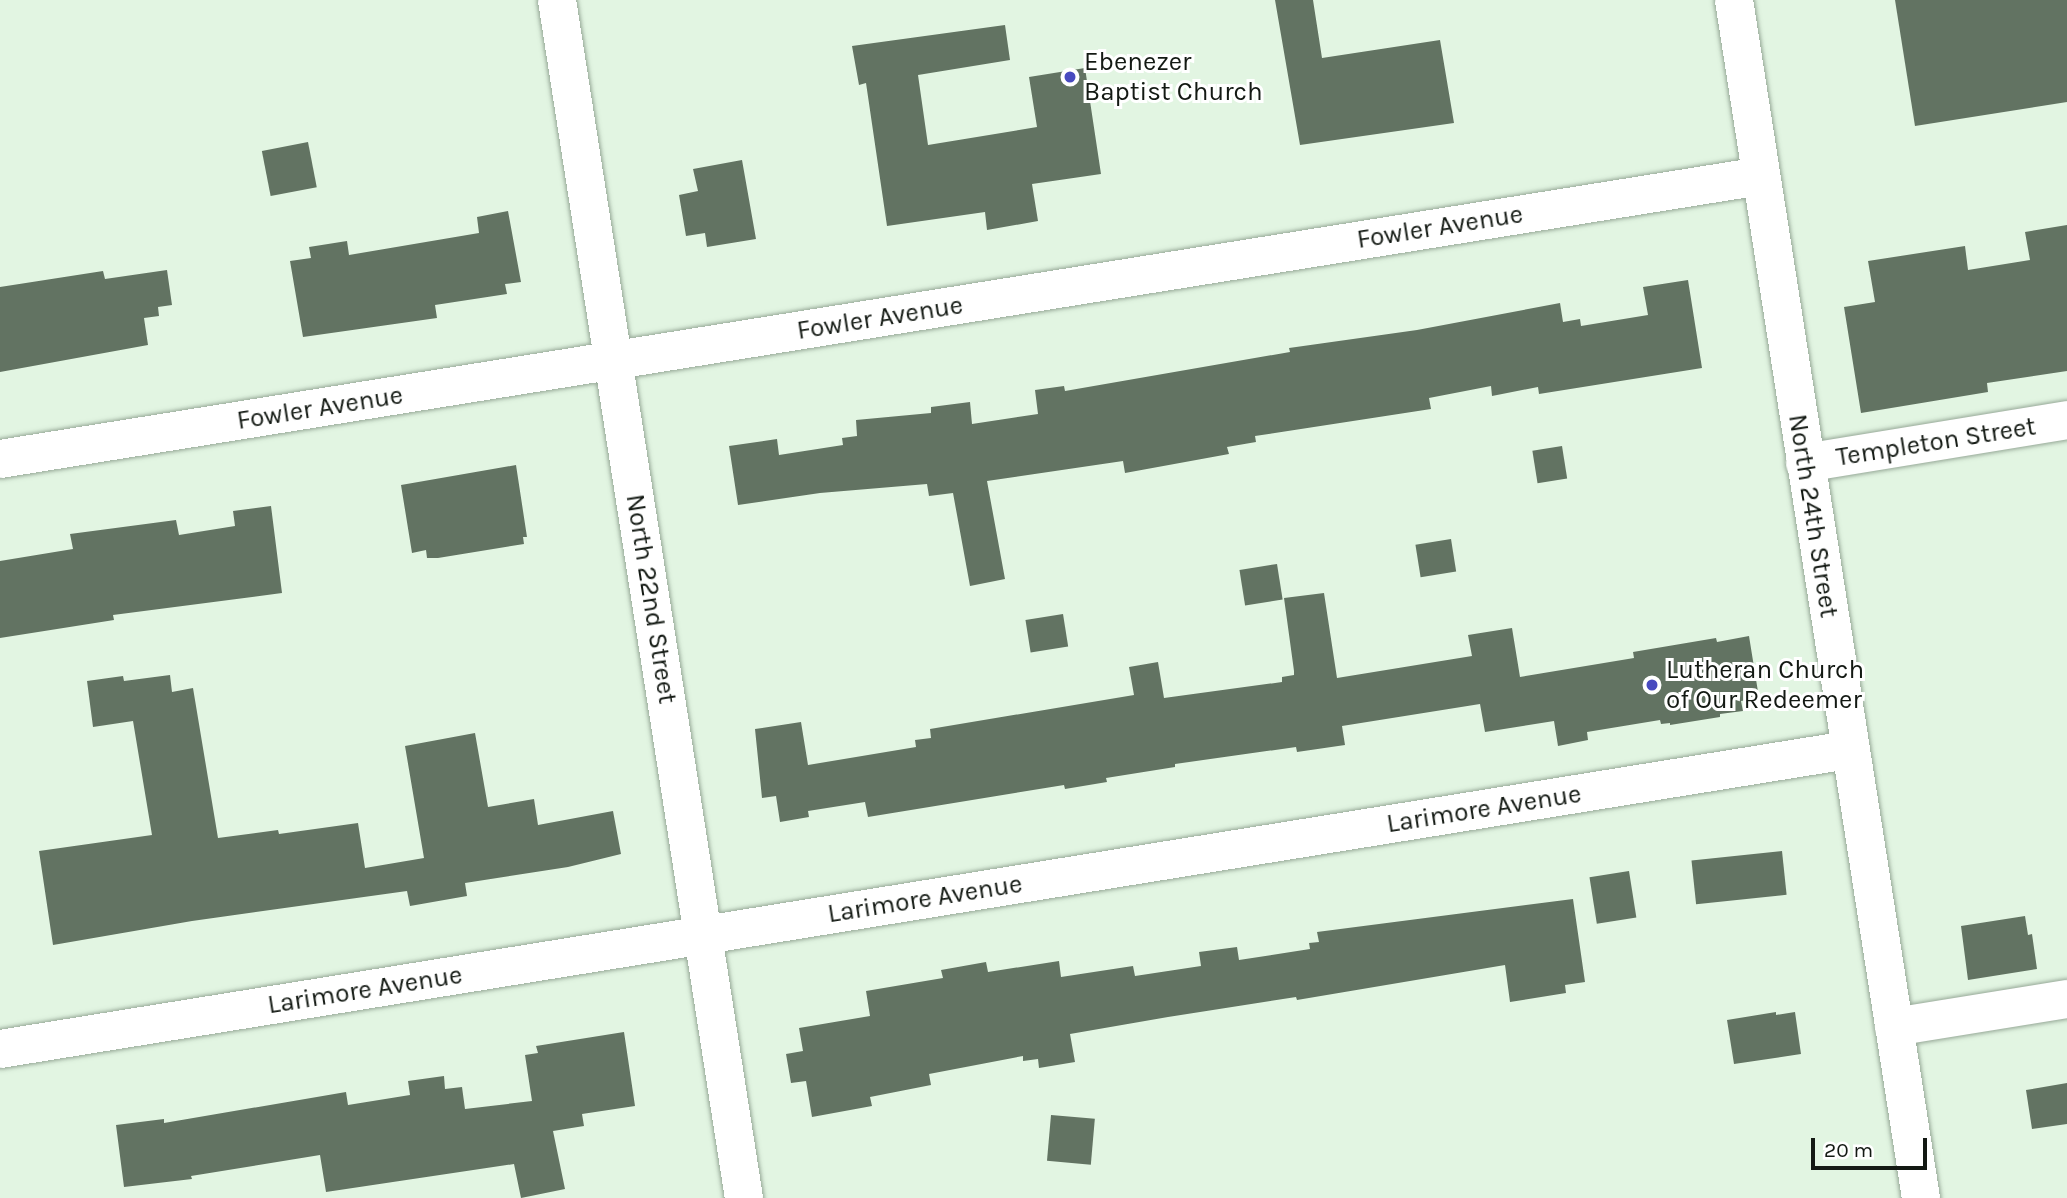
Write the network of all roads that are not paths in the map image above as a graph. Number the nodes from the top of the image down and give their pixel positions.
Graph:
1 (557, 0) edge
2 (1734, 0) edge
3 (1760, 176) junction
4 (614, 361) junction
5 (2067, 420) edge
6 (0, 459) edge
7 (1805, 463) junction
8 (1849, 750) junction
9 (701, 935) junction
10 (2067, 999) edge
11 (1894, 1027) junction
12 (0, 1049) edge
13 (744, 1198) edge
14 (1921, 1198) edge

1 - 4 street, North 22nd Street
2 - 3 street, North 24th Street
3 - 4 street, Fowler Avenue
3 - 7 street, North 24th Street
4 - 6 street, Fowler Avenue
4 - 9 street, North 22nd Street
5 - 7 street, Templeton Street
7 - 8 street, North 24th Street
8 - 9 street, Larimore Avenue
8 - 11 street, North 24th Street
9 - 12 street, Larimore Avenue
9 - 13 street, North 22nd Street
10 - 11 street
11 - 14 street, North 24th Street

